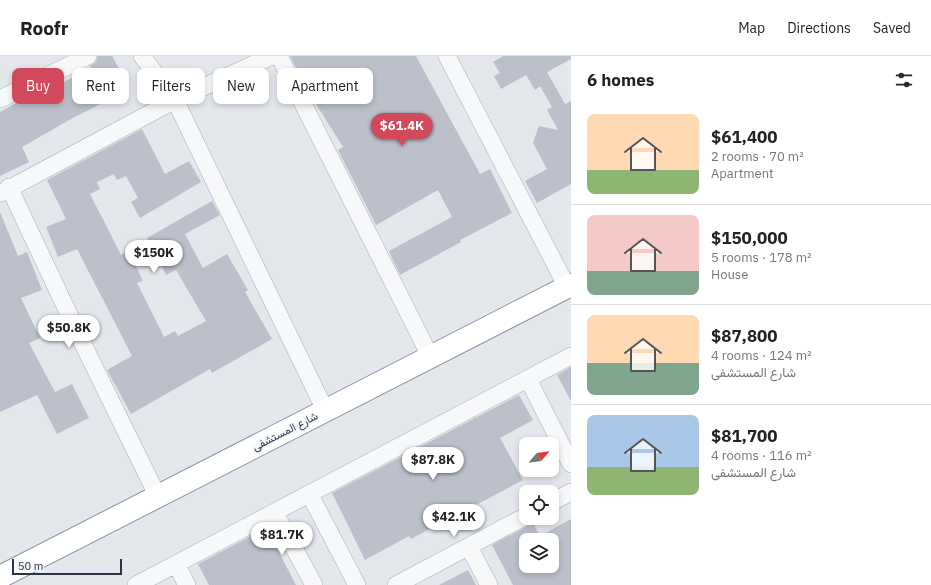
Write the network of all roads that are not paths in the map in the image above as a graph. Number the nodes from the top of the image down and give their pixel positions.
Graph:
1 (88, 56) edge
2 (142, 56) edge
3 (272, 56) edge
4 (279, 56) edge
5 (447, 56) edge
6 (151, 68) edge
7 (205, 86) edge
8 (0, 99) edge
9 (167, 104) edge
10 (177, 104) edge
11 (5, 190) edge
12 (569, 286) edge
13 (430, 356) junction
14 (571, 356) edge
15 (528, 379) junction
16 (325, 410) junction
17 (571, 464) edge
18 (571, 492) edge
19 (310, 495) junction
20 (158, 497) junction
21 (559, 498) edge
22 (275, 513) junction
23 (519, 520) edge
24 (468, 547) junction
25 (176, 564) junction
26 (0, 577) edge
27 (136, 585) edge
28 (187, 585) edge
29 (314, 585) edge
30 (357, 585) edge
31 (396, 585) edge
32 (489, 585) edge

1 - 8 street
2 - 6 street
3 - 7 street
4 - 13 street
5 - 12 street
9 - 11 street
10 - 16 street
11 - 20 street
12 - 13 highway, شارع المستشفى
13 - 16 highway, شارع المستشفى
14 - 15 street
15 - 17 street
15 - 19 street
16 - 20 highway, شارع المستشفى
18 - 21 street
19 - 22 street
19 - 30 street
20 - 26 highway, شارع المستشفى
22 - 25 street
22 - 29 street
23 - 24 street
24 - 31 street
24 - 32 street
25 - 27 street
25 - 28 street

